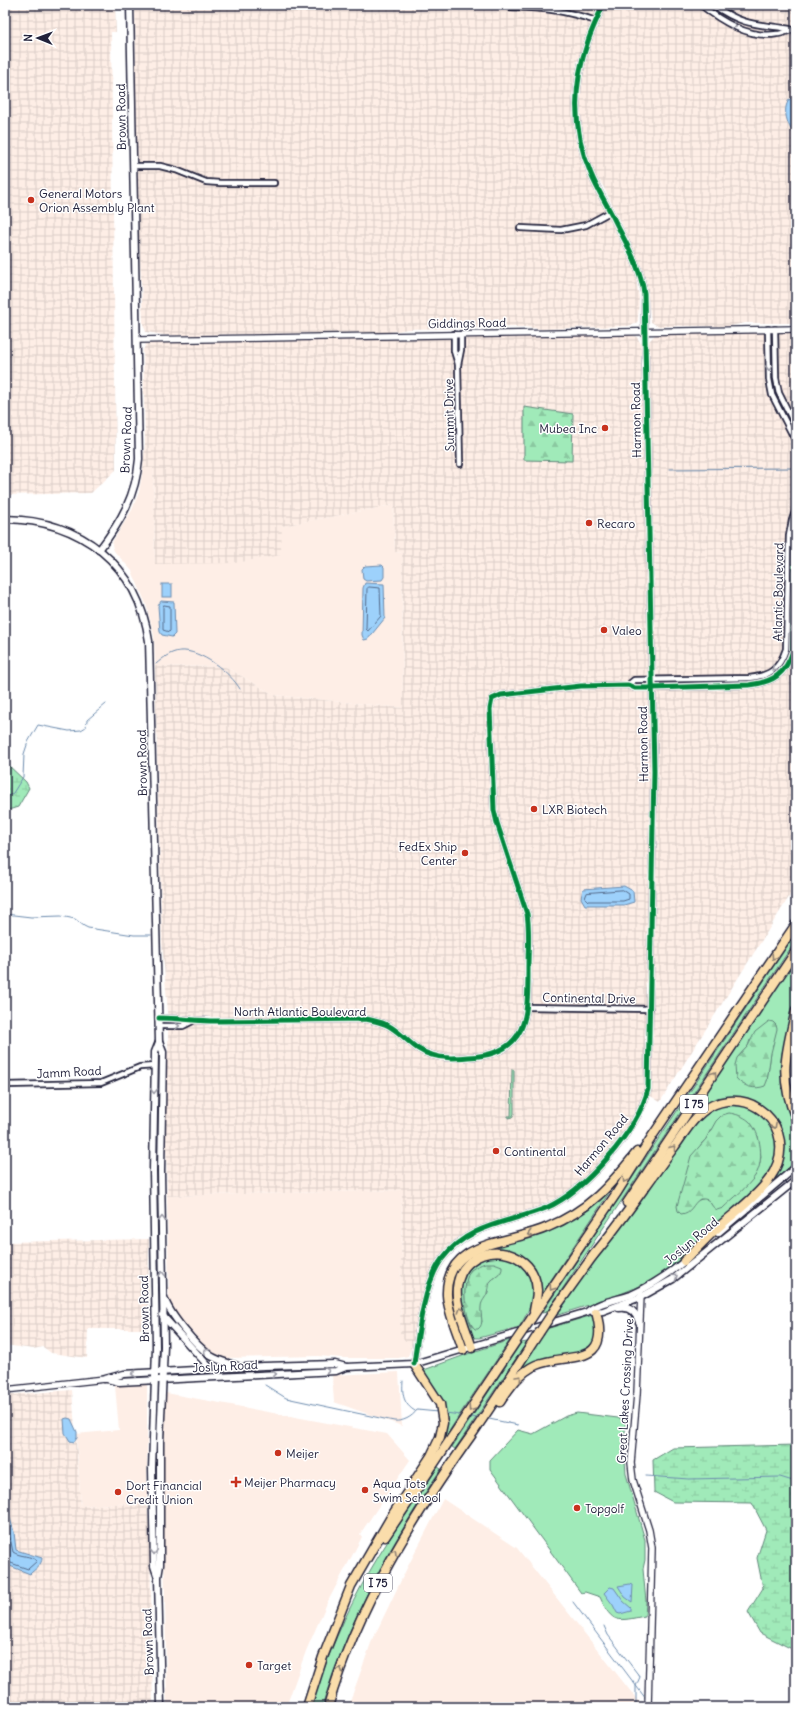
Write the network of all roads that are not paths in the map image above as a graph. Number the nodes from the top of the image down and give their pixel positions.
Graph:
1 (130, 5) edge
2 (603, 5) edge
3 (701, 5) edge
4 (713, 5) edge
5 (510, 7) dead end
6 (596, 21) junction
7 (133, 166) junction
8 (274, 183) dead end
9 (610, 212) junction
10 (520, 228) dead end
11 (768, 329) junction
12 (775, 329) junction
13 (796, 329) edge
14 (644, 331) junction
15 (454, 334) junction
16 (461, 334) junction
17 (137, 340) junction
18 (458, 365) junction
19 (796, 427) edge
20 (796, 442) edge
21 (460, 464) dead end
22 (796, 509) edge
23 (5, 519) edge
24 (796, 536) edge
25 (99, 550) junction
26 (652, 681) junction
27 (628, 685) junction
28 (652, 688) junction
29 (796, 924) edge
30 (796, 951) edge
31 (528, 1007) junction
32 (650, 1008) junction
33 (796, 1010) edge
34 (159, 1018) junction
35 (193, 1021) junction
36 (159, 1026) junction
37 (159, 1042) junction
38 (155, 1066) junction
39 (162, 1068) junction
40 (5, 1085) edge
41 (796, 1119) edge
42 (653, 1135) junction
43 (153, 1149) junction
44 (796, 1167) edge
45 (796, 1180) edge
46 (161, 1202) junction
47 (592, 1257) junction
48 (684, 1261) junction
49 (162, 1290) junction
50 (641, 1294) junction
51 (155, 1301) junction
52 (600, 1311) junction
53 (587, 1312) junction
54 (163, 1316) junction
55 (532, 1318) junction
56 (640, 1322) junction
57 (472, 1348) junction
58 (463, 1350) junction
59 (414, 1364) junction
60 (241, 1367) junction
61 (346, 1367) junction
62 (211, 1368) junction
63 (155, 1372) junction
64 (163, 1372) junction
65 (226, 1377) junction
66 (105, 1379) junction
67 (163, 1380) junction
68 (155, 1381) junction
69 (5, 1390) edge
70 (153, 1422) junction
71 (475, 1429) junction
72 (433, 1458) junction
73 (160, 1485) junction
74 (152, 1486) junction
75 (161, 1533) junction
76 (158, 1577) junction
77 (161, 1707) edge
78 (307, 1707) edge
79 (328, 1707) edge
80 (648, 1707) edge

1 - 7 main road, Brown Road
2 - 6 street, Harmon Road
3 -> 4 street
5 - 6 street
6 - 9 street, Harmon Road
7 - 8 street
7 - 17 main road, Brown Road
9 - 10 street
9 - 14 street, Harmon Road
11 - 12 street, Giddings Road
11 - 14 street, Giddings Road
11 -> 20 street
12 - 13 street, Giddings Road
12 - 19 street
14 - 16 street, Giddings Road
14 - 26 street, Harmon Road
15 - 16 street, Giddings Road
15 - 17 street, Giddings Road
15 - 18 street, Summit Drive
16 - 18 street, Summit Drive
17 - 25 main road, Brown Road
18 - 21 street, Summit Drive
22 -> 26 street, Atlantic Boulevard
23 - 25 main road
24 - 28 street, Atlantic Boulevard
25 - 34 main road, Brown Road
26 - 27 street, North Atlantic Boulevard
26 - 28 street, Harmon Road
27 - 28 street, North Atlantic Boulevard
27 - 31 street, North Atlantic Boulevard
28 - 32 street, Harmon Road
29 -> 42 highway, I 75
47 -> 30 highway, I 75
31 - 32 street, Continental Drive
31 - 35 street, North Atlantic Boulevard
32 - 59 street, Harmon Road
33 - 41 highway
34 - 35 street, North Atlantic Boulevard
34 - 36 main road, Brown Road
36 -> 35 street, North Atlantic Boulevard
36 - 37 main road, Brown Road
37 - 38 main road, Brown Road
37 - 39 main road, Brown Road
38 - 39 main road
38 - 40 street, Jamm Road
38 -> 43 main road, Brown Road
39 - 46 main road, Brown Road
42 -> 55 highway, I 75
42 -> 58 highway
43 - 46 main road
43 - 51 main road, Brown Road
44 - 48 main road, Joslyn Road
50 -> 45 main road, Joslyn Road
49 -> 46 main road, Brown Road
47 -> 48 highway
47 - 71 highway, I 75, bridge
48 - 50 main road, Joslyn Road
49 - 54 main road, Brown Road
60 -> 49 main road
50 - 52 main road, Joslyn Road
50 - 53 main road, Joslyn Road
50 - 56 street, Great Lakes Crossing Drive
51 - 54 main road
51 - 63 main road, Brown Road
52 - 53 main road, Joslyn Road
52 - 56 main road
71 -> 52 highway
53 - 57 main road, Joslyn Road
54 - 62 main road
54 - 64 main road, Brown Road
57 -> 55 highway
55 -> 72 highway, I 75, bridge
56 - 80 street, Great Lakes Crossing Drive
57 - 58 main road, Joslyn Road
58 - 59 main road, Joslyn Road
59 - 61 main road, Joslyn Road
59 - 72 highway
60 - 61 main road, Joslyn Road
60 - 62 main road, Joslyn Road
65 -> 61 main road, Joslyn Road
62 - 64 main road, Joslyn Road
62 - 65 main road
63 - 64 main road, Joslyn Road
63 -> 66 main road, Joslyn Road
63 - 68 main road, Brown Road
64 - 67 main road, Brown Road
65 - 67 main road, Joslyn Road
66 - 68 main road, Joslyn Road
66 - 69 street, Joslyn Road
67 - 68 main road, Joslyn Road
67 - 73 main road, Brown Road
68 - 70 main road, Brown Road
70 - 73 main road
70 - 74 main road, Brown Road
79 -> 71 highway, I 75
72 - 78 highway, I 75
73 - 74 main road
73 - 75 main road, Brown Road
74 - 75 main road
74 -> 76 main road, Brown Road
75 - 76 main road, Brown Road
76 - 77 main road, Brown Road

